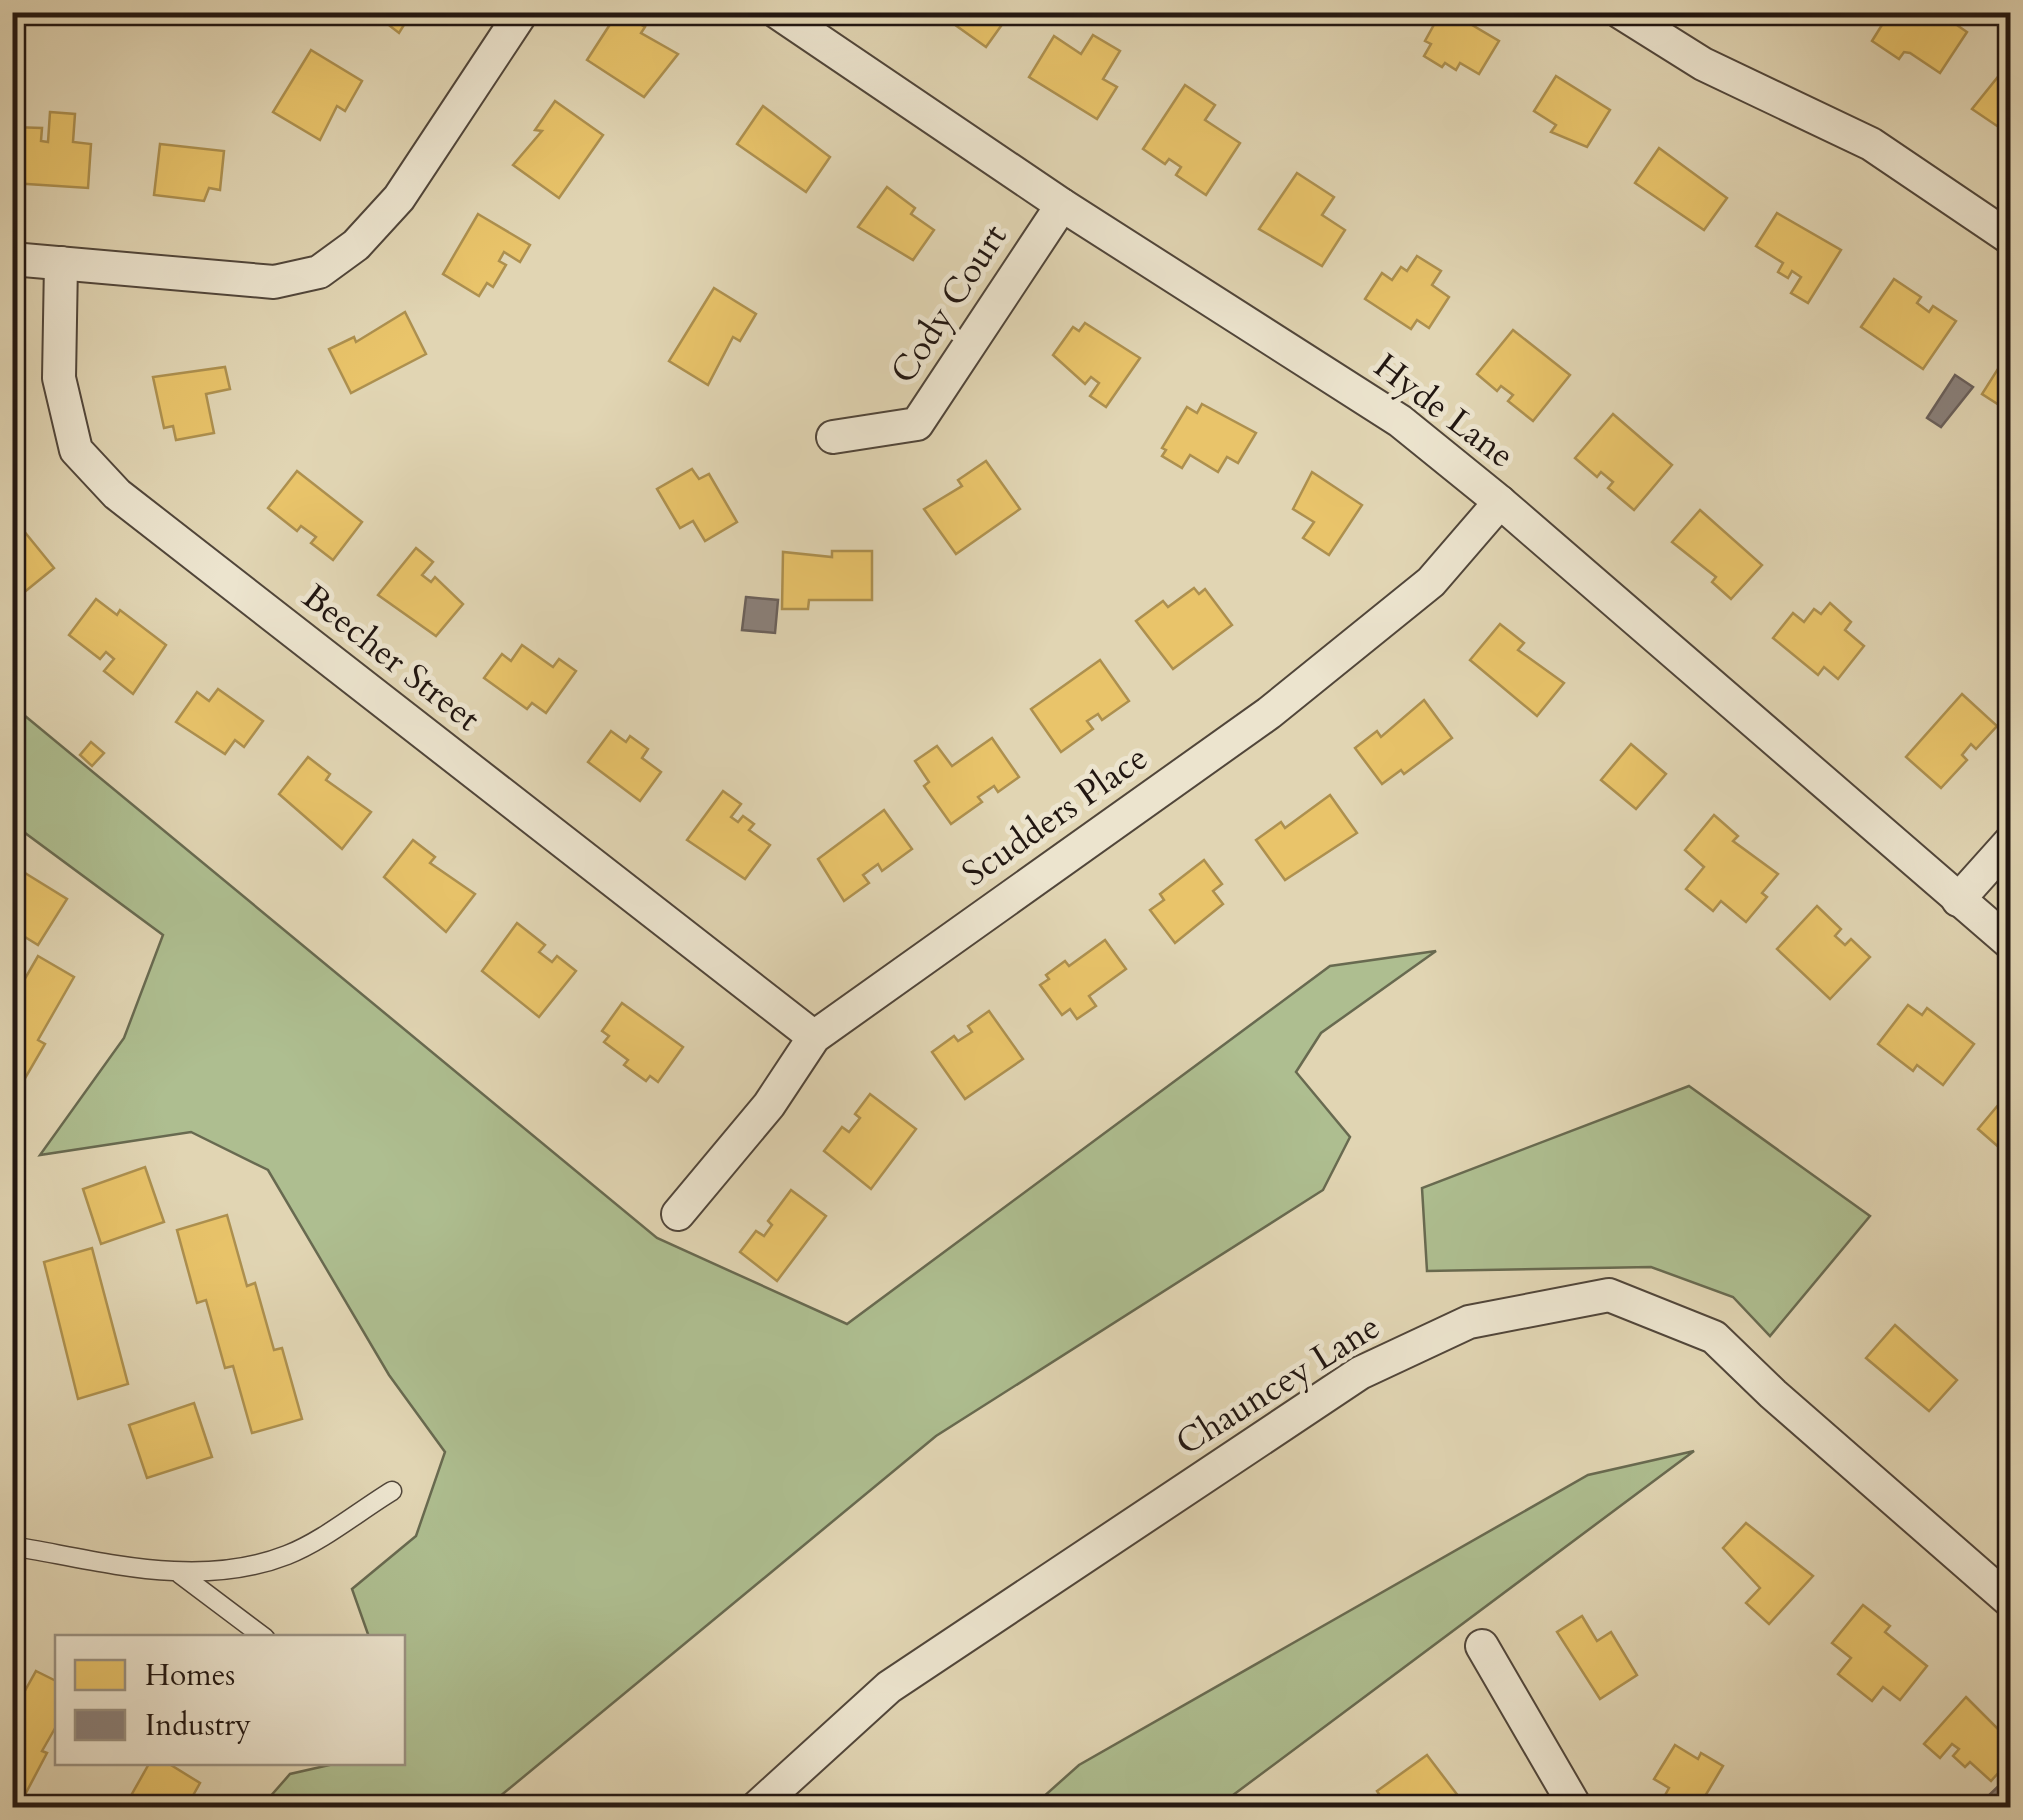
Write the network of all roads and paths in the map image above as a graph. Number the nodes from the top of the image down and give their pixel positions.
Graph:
1 (522, 12) edge
2 (777, 12) edge
3 (1620, 12) edge
4 (1062, 205) junction
5 (2010, 238) edge
6 (12, 259) edge
7 (61, 263) junction
8 (833, 438) dead end
9 (1500, 502) junction
10 (2010, 842) edge
11 (1958, 900) junction
12 (2010, 943) edge
13 (814, 1038) junction
14 (678, 1214) dead end
15 (392, 1491) dead end
16 (12, 1546) edge
17 (180, 1574) junction
18 (2010, 1601) edge
19 (261, 1635) edge
20 (1482, 1646) dead end
21 (756, 1808) edge
22 (1576, 1808) edge

1 - 7 street
2 - 4 street, Hyde Lane
3 - 5 street
4 - 8 street, Cody Court
4 - 9 street, Hyde Lane
6 - 7 street
7 - 13 street, Beecher Street
9 - 11 street, Hyde Lane
9 - 13 street, Scudders Place
10 - 11 street
11 - 12 street, Hyde Lane
13 - 14 street, Scudders Place
15 - 17 lane
16 - 17 lane
17 - 19 lane
18 - 21 street, Chauncey Lane
20 - 22 street

